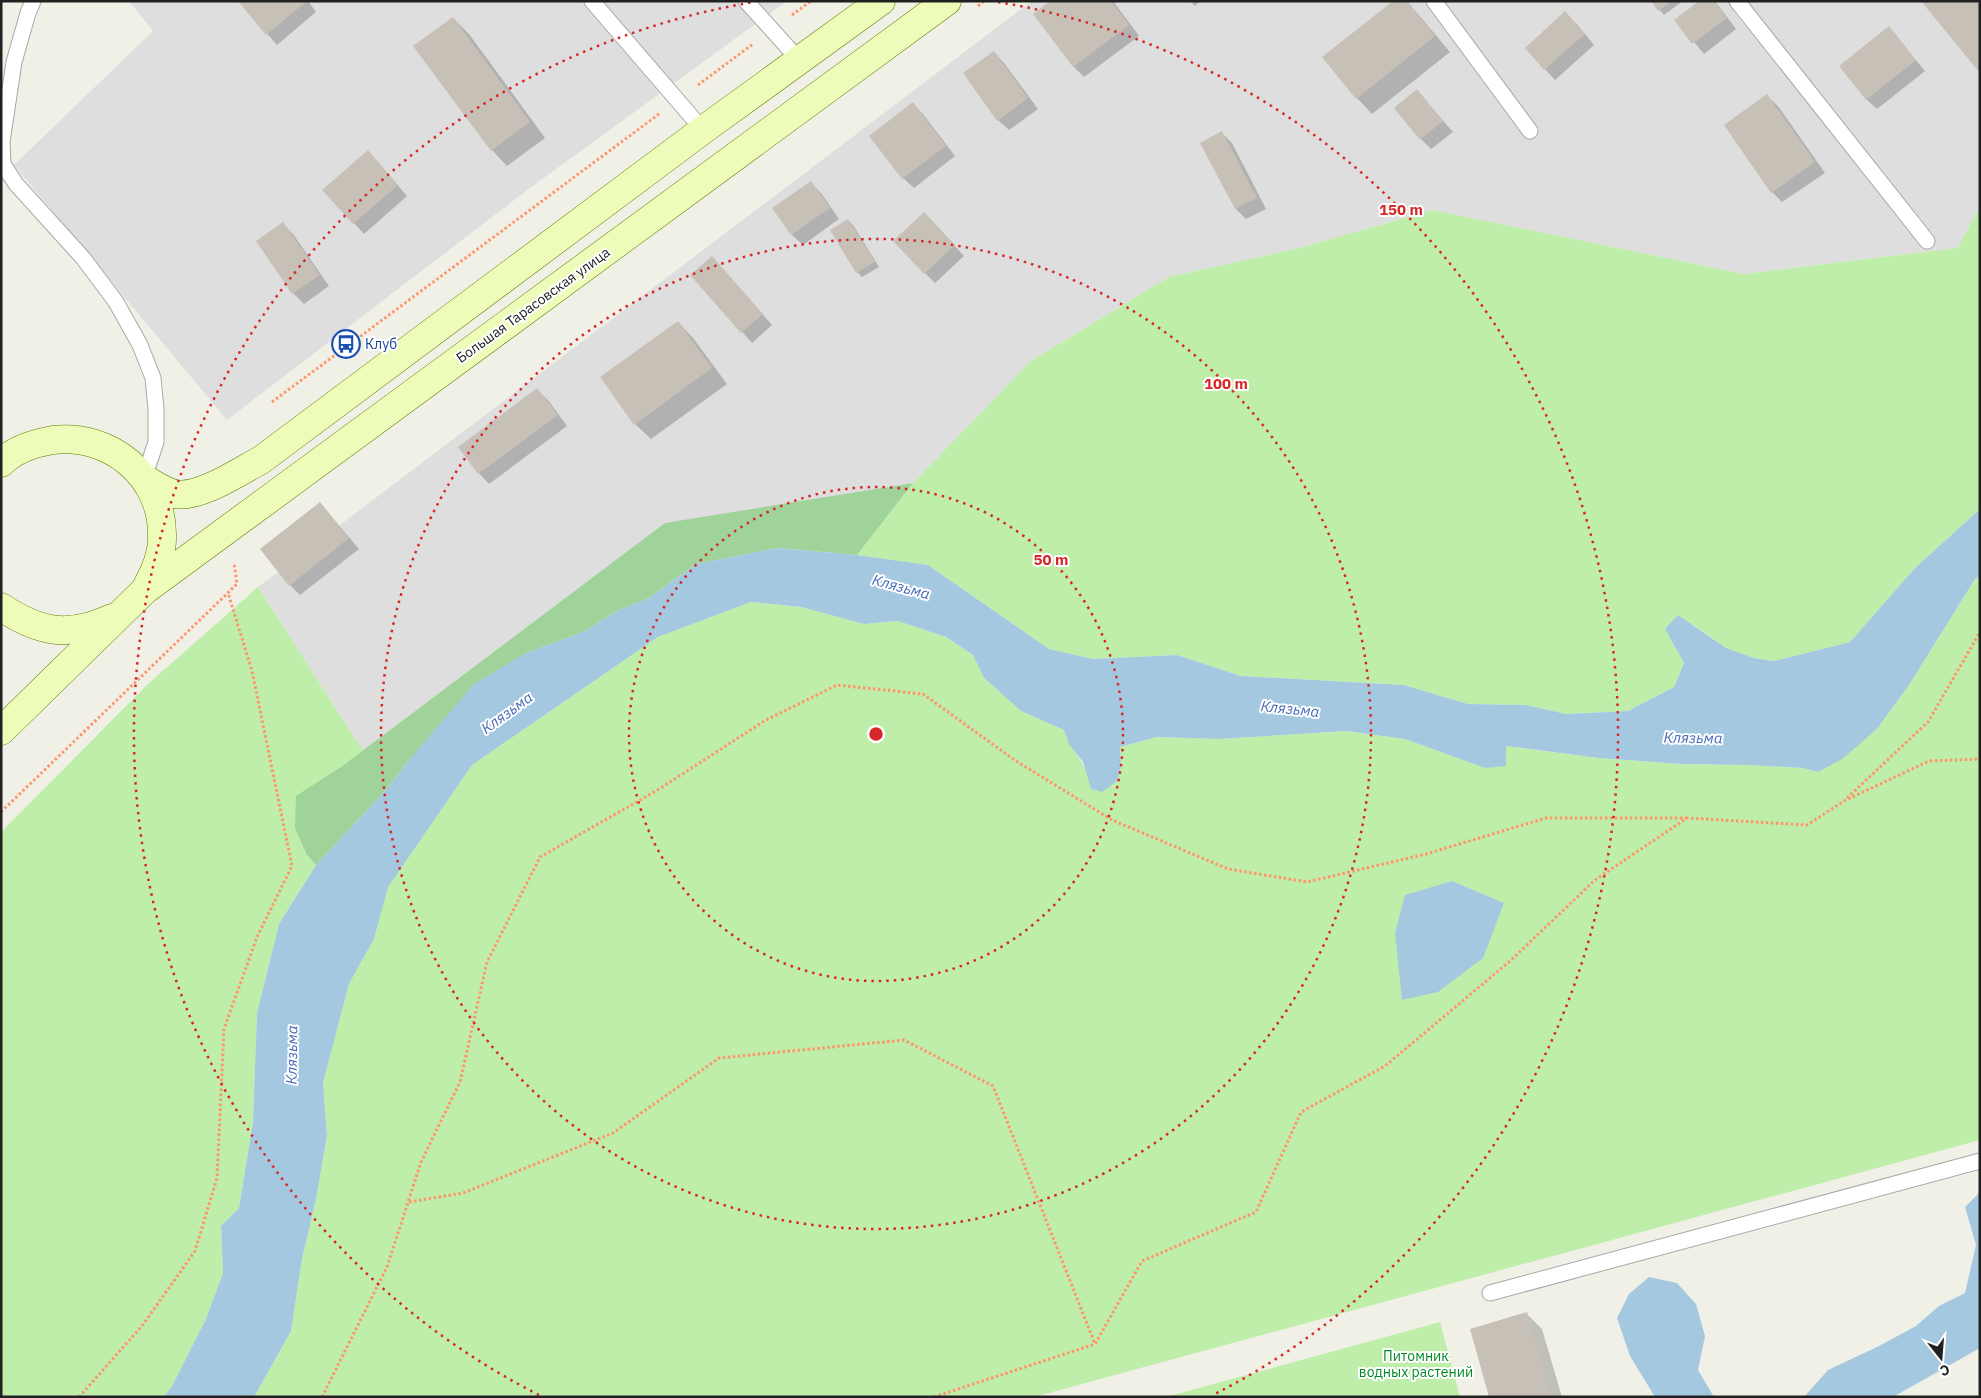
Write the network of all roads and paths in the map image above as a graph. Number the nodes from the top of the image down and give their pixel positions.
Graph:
1 (34, 1) edge
2 (592, 1) edge
3 (746, 1) edge
4 (811, 1) edge
5 (881, 1) edge
6 (947, 1) edge
7 (1434, 1) edge
8 (1737, 1) edge
9 (772, 30) junction
10 (800, 61) junction
11 (677, 101) junction
12 (703, 130) junction
13 (1530, 131) dead end
14 (1927, 241) dead end
15 (272, 402) dead end
16 (1, 463) edge
17 (144, 478) junction
18 (233, 557) dead end
19 (145, 590) junction
20 (228, 593) junction
21 (1, 606) edge
22 (122, 613) junction
23 (1980, 632) edge
24 (1, 731) edge
25 (1980, 759) edge
26 (1844, 801) junction
27 (1, 812) edge
28 (1686, 818) junction
29 (1980, 1161) edge
30 (408, 1202) junction
31 (1490, 1292) dead end
32 (1095, 1344) junction
33 (79, 1397) edge
34 (322, 1397) edge
35 (934, 1397) edge

1 - 17 lane
2 - 11 lane
3 - 9 lane
4 - 9 path
5 - 10 street
6 - 19 street, Большая Тарасовская улица
7 - 13 lane
8 - 14 lane
9 - 10 lane
9 - 11 path
10 - 12 street
11 - 12 lane
11 - 15 path
12 - 17 street
16 - 17 street
17 - 19 street
18 - 20 path
19 - 22 street, Большая Тарасовская улица
20 - 27 path
20 - 33 path
21 - 22 street
22 - 24 street, Большая Тарасовская улица
23 - 26 path
25 - 26 path
26 - 28 path
28 - 30 path
28 - 32 path
29 - 31 lane
30 - 32 path
30 - 34 path
32 - 35 path

